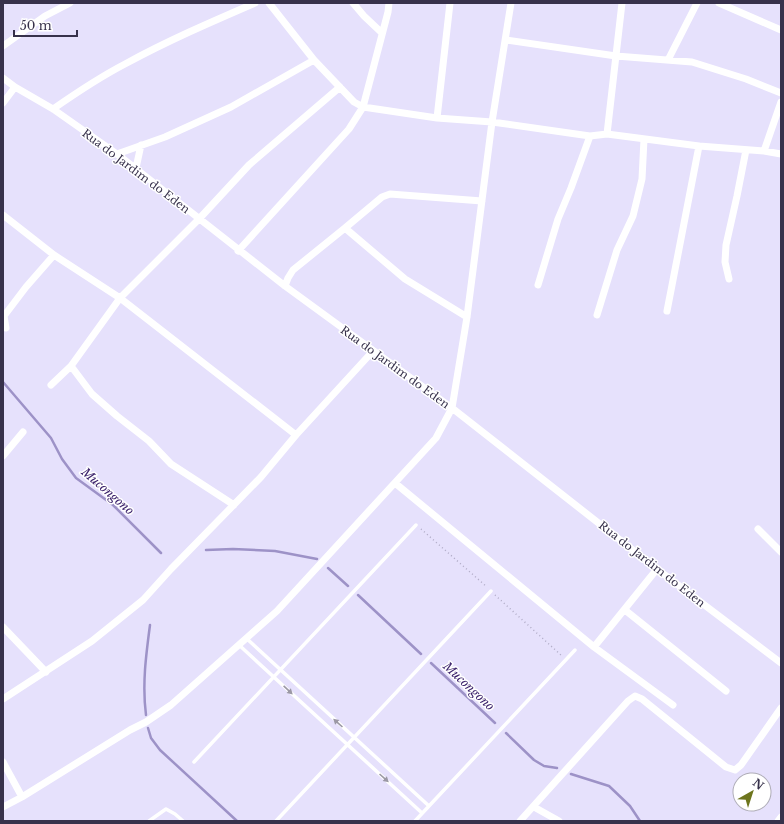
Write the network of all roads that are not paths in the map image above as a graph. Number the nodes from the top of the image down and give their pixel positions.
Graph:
1 (70, 3) edge
2 (255, 3) edge
3 (269, 3) edge
4 (353, 3) edge
5 (389, 3) edge
6 (450, 3) edge
7 (511, 3) edge
8 (622, 3) edge
9 (697, 3) edge
10 (719, 3) edge
11 (781, 30) edge
12 (382, 33) junction
13 (506, 40) junction
14 (3, 46) edge
15 (616, 56) junction
16 (314, 60) junction
17 (668, 60) junction
18 (3, 78) edge
19 (16, 87) junction
20 (340, 88) junction
21 (781, 93) edge
22 (781, 102) edge
23 (3, 103) edge
24 (363, 107) junction
25 (52, 108) junction
26 (437, 118) junction
27 (492, 122) junction
28 (607, 134) junction
29 (590, 136) junction
30 (644, 139) junction
31 (141, 145) junction
32 (699, 146) junction
33 (746, 150) junction
34 (764, 151) junction
35 (117, 154) junction
36 (781, 154) edge
37 (136, 168) junction
38 (482, 201) junction
39 (3, 215) edge
40 (199, 219) junction
41 (345, 228) junction
42 (238, 251) junction
43 (54, 255) junction
44 (729, 279) dead end
45 (538, 285) dead end
46 (285, 286) junction
47 (120, 298) junction
48 (667, 310) dead end
49 (597, 315) dead end
50 (467, 317) junction
51 (6, 328) dead end
52 (373, 351) junction
53 (71, 366) junction
54 (51, 385) dead end
55 (452, 408) junction
56 (23, 432) dead end
57 (296, 435) junction
58 (3, 456) edge
59 (395, 483) junction
60 (234, 505) junction
61 (416, 525) dead end
62 (758, 529) dead end
63 (781, 552) edge
64 (657, 569) junction
65 (490, 591) dead end
66 (625, 610) junction
67 (3, 627) edge
68 (246, 638) junction
69 (239, 645) junction
70 (594, 647) junction
71 (575, 650) dead end
72 (781, 663) edge
73 (281, 670) junction
74 (46, 672) junction
75 (274, 677) junction
76 (726, 691) dead end
77 (3, 699) edge
78 (673, 705) dead end
79 (781, 708) edge
80 (354, 737) junction
81 (347, 745) junction
82 (3, 762) edge
83 (194, 762) dead end
84 (22, 797) junction
85 (429, 806) junction
86 (3, 807) edge
87 (534, 807) junction
88 (422, 813) junction
89 (781, 817) edge
90 (149, 821) edge
91 (183, 821) edge
92 (276, 821) edge
93 (415, 821) edge
94 (520, 821) edge
95 (559, 821) edge
96 (778, 821) edge

1 - 14 street
2 - 25 street
3 - 16 street
4 - 12 street
5 - 12 street
6 - 26 street
7 - 13 street
8 - 15 street
9 - 17 street
10 - 11 street
12 - 24 street
13 - 15 street
13 - 27 street
15 - 17 street
15 - 28 street
16 - 20 street
16 - 31 street
17 - 21 street
18 - 19 street, Rua do Jardim do Eden
19 - 23 street
19 - 25 street, Rua do Jardim do Eden
20 - 24 street
20 - 40 street
22 - 34 street
24 - 26 street
24 - 42 street
25 - 35 street, Rua do Jardim do Eden
26 - 27 street
27 - 29 street
27 - 38 street
28 - 29 street
28 - 30 street
29 - 45 street
30 - 32 street
30 - 49 street
31 - 35 street
31 - 37 street
32 - 33 street
32 - 48 street
33 - 34 street
33 - 44 street
34 - 36 street
35 - 37 street, Rua do Jardim do Eden
37 - 40 street, Rua do Jardim do Eden
38 - 41 street
38 - 50 street
39 - 43 street
40 - 42 street, Rua do Jardim do Eden
40 - 47 street
41 - 46 street
41 - 50 street
42 - 46 street, Rua do Jardim do Eden
43 - 47 street
43 - 51 street
46 - 52 street, Rua do Jardim do Eden
47 - 53 street
47 - 57 street
50 - 55 street
52 - 55 street, Rua do Jardim do Eden
52 - 57 street
53 - 54 street
53 - 60 street
55 - 59 street
55 - 64 street, Rua do Jardim do Eden
56 - 58 street
57 - 60 street
59 - 68 street
59 - 70 street
60 - 74 street
61 - 73 lane
62 - 63 street
64 - 66 street
64 - 72 street, Rua do Jardim do Eden
65 - 80 lane
66 - 70 street
66 - 76 street
67 - 74 street
68 - 69 street
68 - 73 lane
69 - 75 lane
69 - 84 street
70 - 78 street
71 - 85 lane
73 - 75 lane
80 -> 73 lane
74 - 77 street
75 -> 81 lane
75 - 83 lane
79 - 87 street
80 - 81 lane
80 - 85 lane
81 -> 88 lane
81 - 92 lane
82 - 84 street
84 - 86 street
85 - 88 lane
87 - 94 street
87 - 95 street
88 - 93 lane
89 - 96 street
90 - 91 lane

